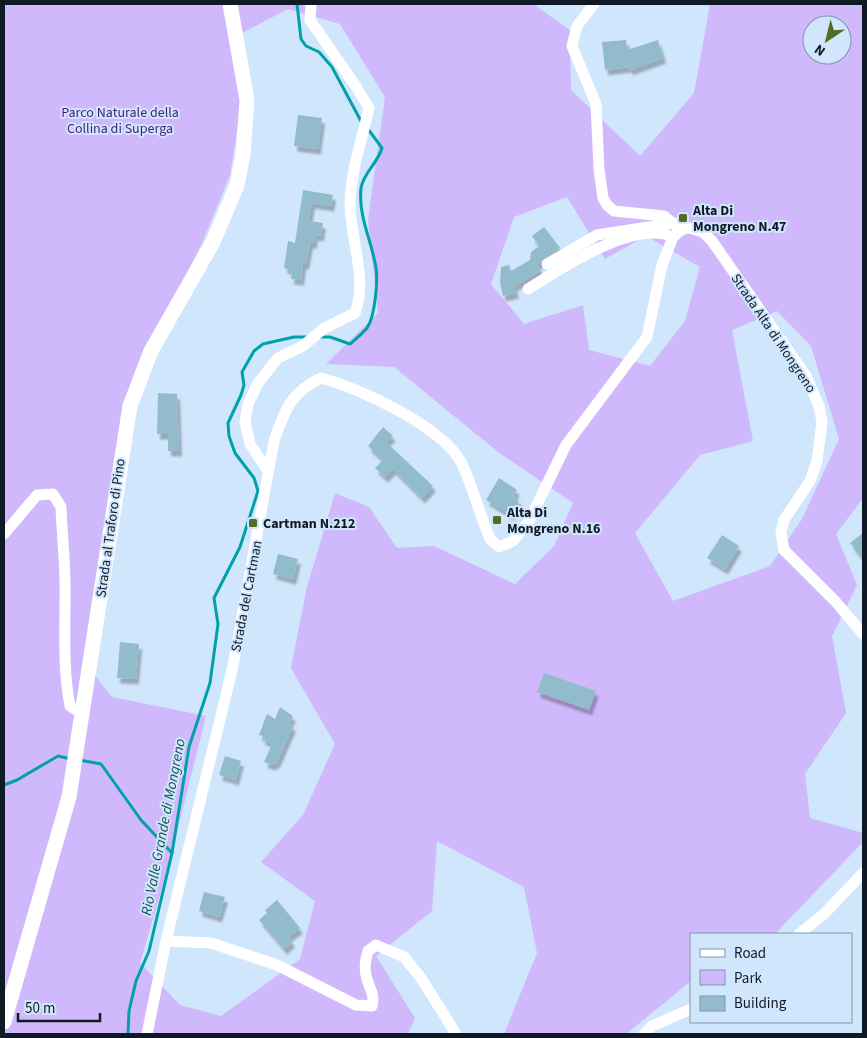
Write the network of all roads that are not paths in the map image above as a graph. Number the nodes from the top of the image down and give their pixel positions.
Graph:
1 (230, 4) edge
2 (311, 4) edge
3 (594, 4) edge
4 (676, 230) junction
5 (546, 264) dead end
6 (528, 289) dead end
7 (268, 471) junction
8 (4, 534) edge
9 (863, 634) edge
10 (83, 714) junction
11 (863, 873) edge
12 (800, 933) edge
13 (166, 941) junction
14 (690, 1009) edge
15 (4, 1022) edge
16 (147, 1034) edge
17 (456, 1034) edge
18 (644, 1034) edge

1 - 10 main road, Strada al Traforo di Pino
2 - 7 street
3 - 4 street, Strada Alta di Mongreno
4 - 5 street
4 - 6 street
4 - 7 street
4 - 9 street, Strada Alta di Mongreno
7 - 13 street, Strada del Cartman
8 - 10 street
10 - 15 main road, Strada al Traforo di Pino
11 - 12 street
13 - 16 street, Strada del Cartman
13 - 17 street
14 - 18 street

